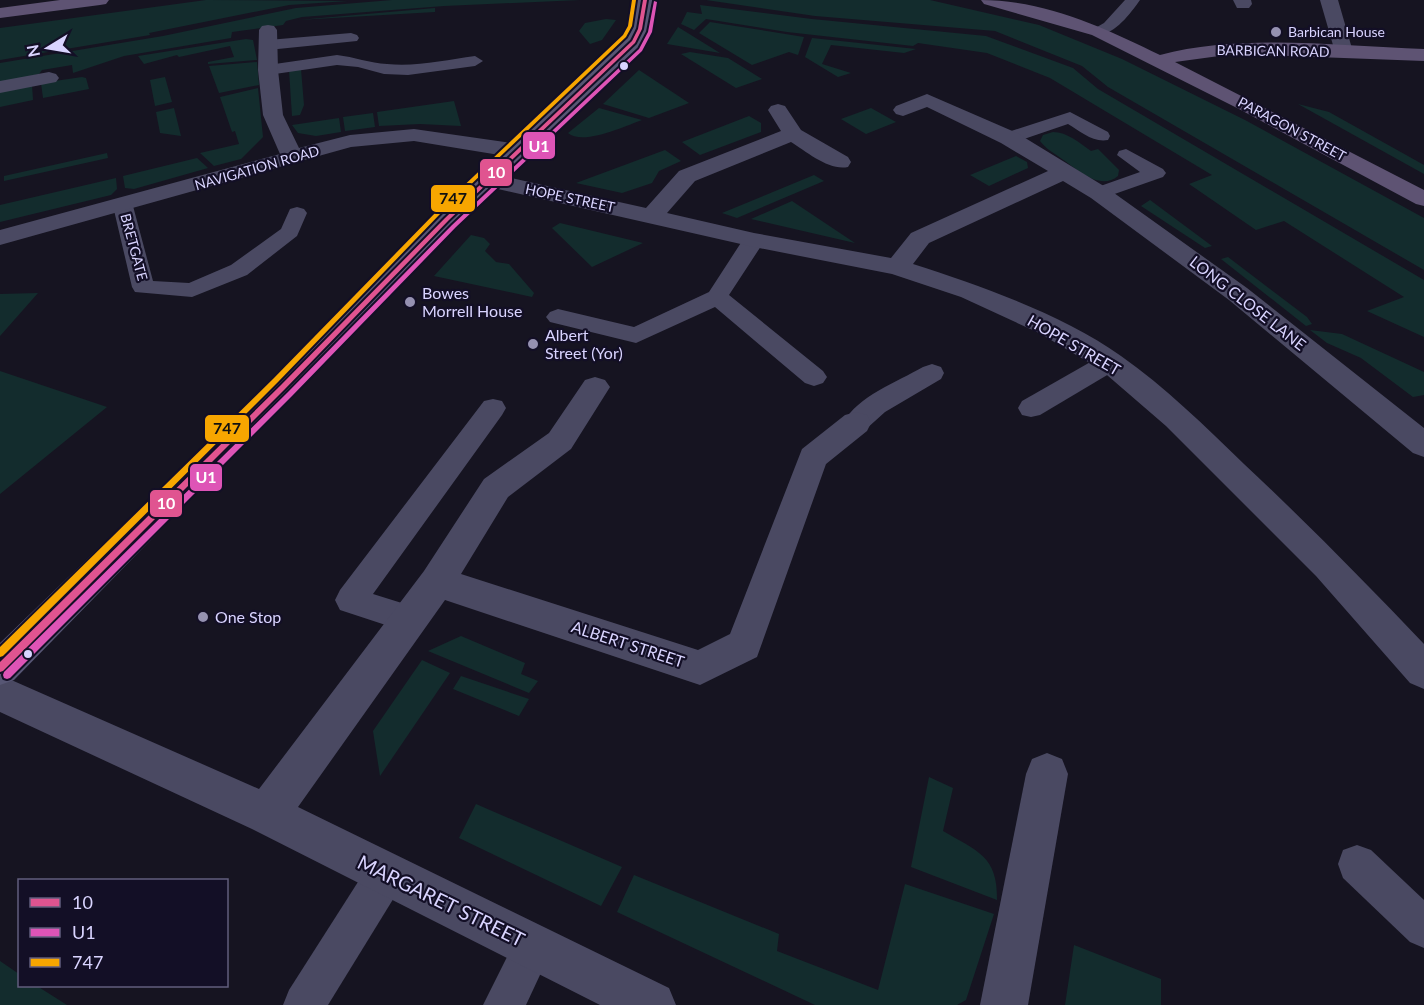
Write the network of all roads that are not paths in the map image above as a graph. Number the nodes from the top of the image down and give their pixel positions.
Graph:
1 (100, 0) edge
2 (645, 0) edge
3 (990, 0) edge
4 (1132, 0) edge
5 (1329, 0) edge
6 (0, 14) edge
7 (1098, 31) junction
8 (268, 38) joint
9 (351, 38) dead end
10 (1344, 52) junction
11 (1424, 55) edge
12 (475, 61) dead end
13 (1158, 61) junction
14 (268, 70) junction
15 (49, 78) dead end
16 (0, 87) edge
17 (778, 110) dead end
18 (903, 110) dead end
19 (793, 134) junction
20 (1101, 136) dead end
21 (1009, 138) junction
22 (518, 152) junction
23 (1126, 155) dead end
24 (292, 157) junction
25 (840, 162) dead end
26 (1064, 172) junction
27 (489, 180) junction
28 (1099, 193) junction
29 (1424, 199) edge
30 (123, 206) junction
31 (297, 213) dead end
32 (652, 216) junction
33 (0, 238) edge
34 (754, 240) junction
35 (897, 267) junction
36 (717, 297) junction
37 (558, 317) dead end
38 (1110, 362) junction
39 (932, 373) dead end
40 (814, 377) dead end
41 (595, 387) dead end
42 (493, 408) dead end
43 (1031, 408) dead end
44 (856, 423) joint
45 (1424, 445) edge
46 (437, 582) junction
47 (410, 619) junction
48 (0, 668) edge
49 (1424, 671) edge
50 (0, 693) edge
51 (1047, 774) dead end
52 (267, 814) junction
53 (1357, 864) dead end
54 (386, 874) junction
55 (1424, 928) edge
56 (533, 946) junction
57 (304, 1005) edge
58 (504, 1005) edge
59 (652, 1005) edge
60 (1004, 1005) edge

1 - 6 main road
2 - 22 street
3 - 7 main road
4 - 7 lane
5 - 10 street
7 - 13 main road
8 - 9 lane
8 - 14 street
10 - 11 main road, BARBICAN ROAD
10 - 13 main road, BARBICAN ROAD
12 - 14 lane
13 - 29 main road, PARAGON STREET
14 - 24 street
15 - 16 street
17 - 19 street
18 - 21 street, LONG CLOSE LANE
19 - 25 street
19 - 32 street
20 - 21 lane
21 - 26 street, LONG CLOSE LANE
22 - 24 street, NAVIGATION ROAD
22 - 27 street
23 - 28 lane
24 - 30 street, NAVIGATION ROAD
26 - 28 street, LONG CLOSE LANE
26 - 35 street
27 - 32 street, HOPE STREET
27 - 48 street
28 - 45 street, LONG CLOSE LANE
30 - 31 lane, BRETGATE
30 - 33 street, NAVIGATION ROAD
32 - 34 street, HOPE STREET
34 - 35 street, HOPE STREET
34 - 36 lane
35 - 38 street, HOPE STREET
36 - 37 lane
36 - 40 lane
38 - 43 lane
38 - 49 street, HOPE STREET
39 - 44 lane
41 - 46 street
42 - 47 lane
44 - 46 street, ALBERT STREET
46 - 47 street
47 - 52 street
50 - 52 street, MARGARET STREET
51 - 60 street
52 - 54 street, MARGARET STREET
53 - 55 lane
54 - 56 street, MARGARET STREET
54 - 57 lane
56 - 58 lane
56 - 59 street, MARGARET STREET

